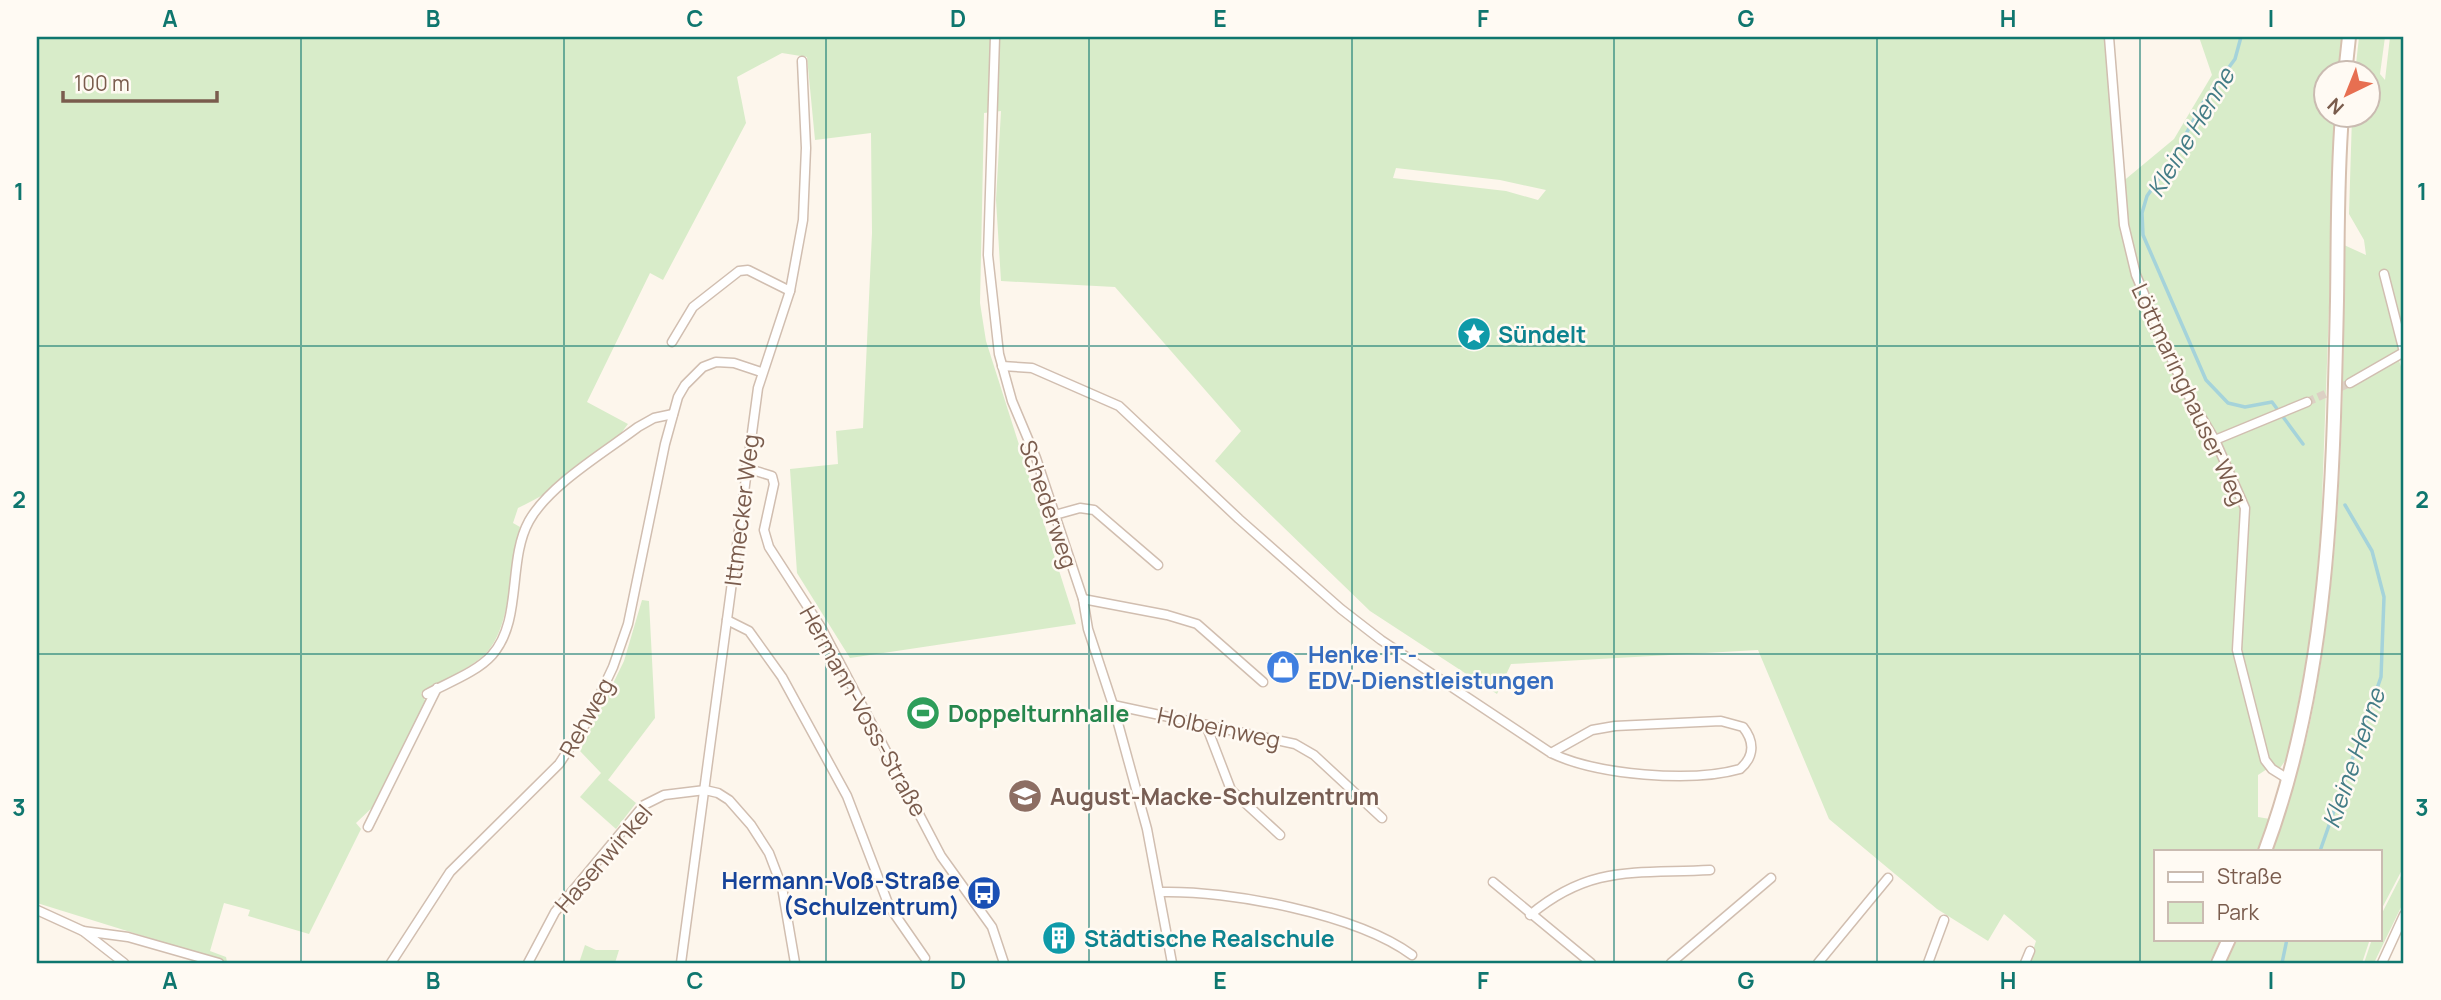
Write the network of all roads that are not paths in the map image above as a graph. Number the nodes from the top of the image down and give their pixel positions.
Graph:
1 (995, 37) edge
2 (2109, 37) edge
3 (2348, 37) edge
4 (2346, 60) edge
5 (802, 61) dead end
6 (2342, 130) edge
7 (2384, 274) dead end
8 (790, 290) junction
9 (672, 342) dead end
10 (2404, 352) edge
11 (1002, 366) junction
12 (761, 372) junction
13 (2350, 383) tunnel mouth
14 (2307, 402) tunnel mouth
15 (673, 414) junction
16 (2215, 440) junction
17 (746, 468) junction
18 (1055, 515) junction
19 (1158, 565) dead end
20 (1083, 599) junction
21 (727, 620) junction
22 (1263, 682) dead end
23 (437, 688) junction
24 (427, 694) dead end
25 (1113, 705) junction
26 (1206, 724) junction
27 (1551, 753) junction
28 (2288, 779) junction
29 (705, 790) junction
30 (1382, 818) dead end
31 (368, 827) dead end
32 (1280, 835) dead end
33 (2265, 850) edge
34 (1710, 870) dead end
35 (1770, 878) dead end
36 (1888, 878) dead end
37 (1493, 882) dead end
38 (1160, 892) junction
39 (37, 910) edge
40 (1530, 915) junction
41 (2404, 915) edge
42 (1944, 920) dead end
43 (83, 931) junction
44 (2229, 940) edge
45 (2030, 951) dead end
46 (1412, 955) dead end
47 (925, 958) dead end
48 (124, 963) edge
49 (219, 963) edge
50 (391, 963) edge
51 (528, 963) edge
52 (681, 963) edge
53 (795, 963) edge
54 (1004, 963) edge
55 (1172, 963) edge
56 (1591, 963) edge
57 (1671, 963) edge
58 (1818, 963) edge
59 (1928, 963) edge
60 (2025, 963) edge
61 (2218, 963) edge
62 (2382, 963) edge

1 - 11 street, Schederweg
2 - 16 street, Löttmaringhauser Weg
3 - 4 main road
5 - 8 street, Ittmecker Weg
6 - 28 main road
7 - 10 street
8 - 9 street
8 - 12 street, Ittmecker Weg
10 - 13 street
11 - 18 street, Schederweg
11 - 27 street
12 - 15 street, Rehweg
12 - 17 street, Ittmecker Weg
14 - 16 street
15 - 23 street
15 - 50 street, Rehweg
16 - 28 street, Löttmaringhauser Weg
17 - 21 street, Ittmecker Weg
17 - 54 street, Hermann-Voss-Straße
18 - 19 street
18 - 20 street, Schederweg
20 - 22 street
20 - 25 street, Schederweg
21 - 29 street, Ittmecker Weg
21 - 47 street
23 - 24 street
23 - 31 street
25 - 26 street, Holbeinweg
25 - 38 street, Schederweg
26 - 30 street, Holbeinweg
26 - 32 street
27 - 27 street
28 - 33 main road
29 - 51 street, Hasenwinkel
29 - 52 street, Ittmecker Weg
29 - 53 street
34 - 40 street
35 - 57 street
36 - 58 street
37 - 40 street
38 - 46 street
38 - 55 street, Schederweg
39 - 43 street
40 - 56 street
41 - 62 street
42 - 59 street
43 - 48 street
43 - 49 street
44 - 61 main road
45 - 60 street

